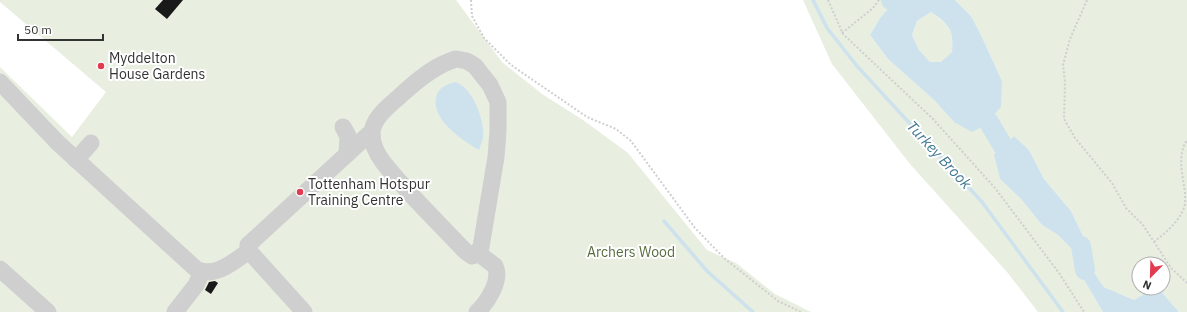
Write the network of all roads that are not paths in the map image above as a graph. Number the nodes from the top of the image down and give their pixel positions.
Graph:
1 (0, 82) edge
2 (343, 127) dead end
3 (372, 134) junction
4 (91, 143) dead end
5 (347, 154) junction
6 (76, 160) junction
7 (248, 251) junction
8 (478, 253) junction
9 (0, 270) edge
10 (202, 272) junction
11 (48, 312) edge
12 (175, 312) edge
13 (304, 312) edge
14 (477, 312) edge

1 - 6 lane
2 - 5 lane
3 - 5 lane
3 - 8 lane
3 - 8 lane
4 - 6 lane
5 - 7 lane
6 - 10 lane
7 - 10 lane
7 - 13 lane
8 - 14 lane
9 - 11 lane
10 - 12 lane

